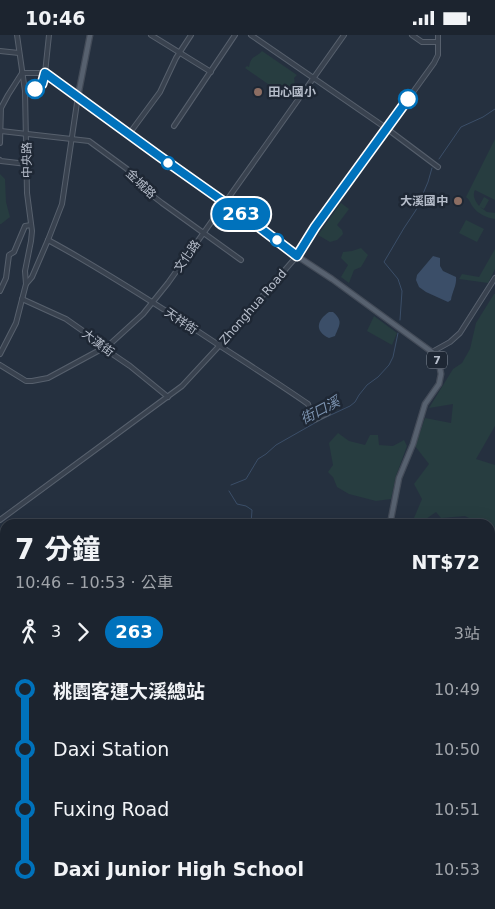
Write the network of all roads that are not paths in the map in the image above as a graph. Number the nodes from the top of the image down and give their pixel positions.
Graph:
1 (17, 35) edge
2 (49, 35) edge
3 (90, 35) edge
4 (151, 35) edge
5 (191, 35) edge
6 (235, 35) edge
7 (251, 35) edge
8 (344, 35) edge
9 (412, 35) edge
10 (438, 35) edge
11 (438, 42) junction
12 (0, 51) edge
13 (19, 53) junction
14 (179, 53) junction
15 (211, 72) junction
16 (22, 73) junction
17 (45, 73) junction
18 (314, 78) junction
19 (78, 96) junction
20 (1, 107) edge
21 (174, 126) dead end
22 (386, 128) junction
23 (1, 131) edge
24 (26, 134) junction
25 (129, 134) junction
26 (72, 139) junction
27 (0, 143) edge
28 (0, 160) edge
29 (27, 164) junction
30 (438, 167) dead end
31 (226, 203) junction
32 (31, 225) junction
33 (203, 233) junction
34 (48, 240) junction
35 (297, 256) junction
36 (241, 260) dead end
37 (495, 278) edge
38 (26, 285) junction
39 (0, 291) edge
40 (22, 299) junction
41 (153, 302) junction
42 (220, 345) junction
43 (104, 348) junction
44 (432, 352) junction
45 (0, 354) edge
46 (0, 365) edge
47 (168, 397) junction
48 (328, 413) dead end
49 (1, 519) edge
50 (391, 519) edge

1 - 13 street, 中央路
2 - 17 street
3 - 19 main road
4 - 14 street
5 - 14 street
6 - 15 street
7 - 18 street
8 - 18 street, 文化路
9 - 11 street
10 - 11 street, Zhonghua Road
11 - 22 street, Zhonghua Road
12 - 13 street
13 - 16 street, 中央路
14 - 15 street
14 - 25 street
15 - 21 street
16 - 17 street
16 - 20 street
16 - 24 street, 中央路
17 - 19 street
18 - 22 street
18 - 31 street, 文化路
19 - 25 main road, 7
19 - 26 street
20 - 23 street
22 - 30 street
22 - 35 street, Zhonghua Road
23 - 24 street, 金城路
23 - 27 street
24 - 26 street, 金城路
24 - 29 street, 中央路
25 - 31 main road, 7
26 - 33 street, 金城路
26 - 34 street
28 - 29 street
29 - 32 street, 中央路
31 - 33 street, 文化路
31 - 35 main road, 7
32 - 38 street, 中央路
32 - 39 street
33 - 36 street, 金城路
33 - 41 street, 文化路
34 - 38 street
34 - 41 street, 天祥街
35 - 42 street, Zhonghua Road
35 - 44 main road, 7
37 - 44 street
38 - 40 street
40 - 43 street, 大漢街
40 - 45 street
41 - 42 street, 天祥街
41 - 43 street, 文化路
42 - 47 street, Zhonghua Road
42 - 48 street, 天祥街
43 - 46 street, 文化路
43 - 47 street, 大漢街
44 - 50 main road, 7
47 - 49 street, Zhonghua Road

